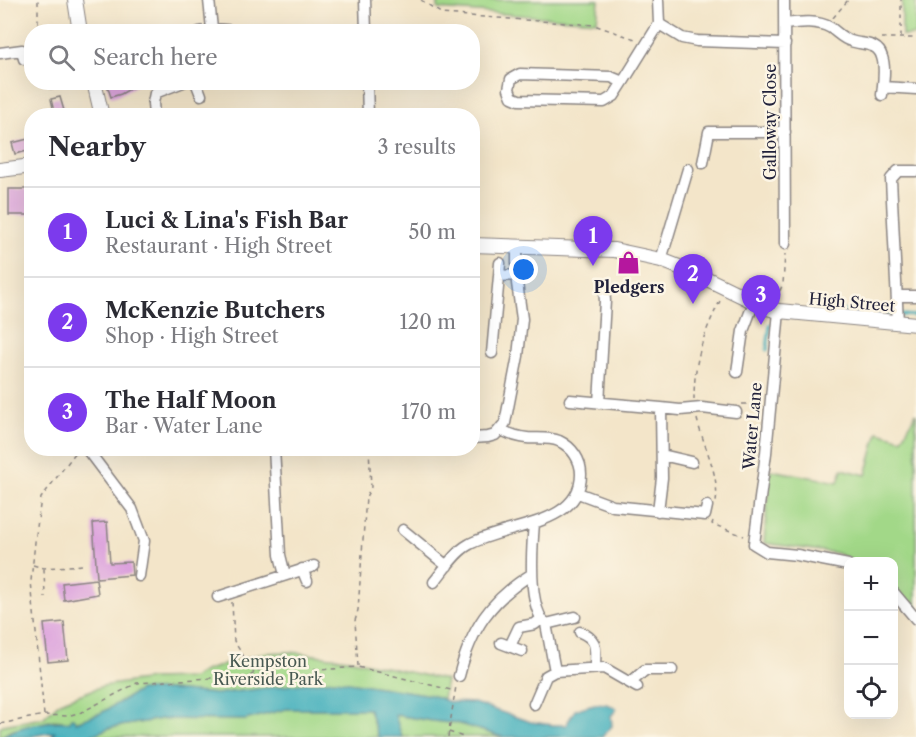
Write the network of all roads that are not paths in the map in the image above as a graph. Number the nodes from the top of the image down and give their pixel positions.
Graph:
1 (75, 0) edge
2 (209, 0) edge
3 (365, 0) edge
4 (658, 0) edge
5 (784, 0) edge
6 (79, 24) edge
7 (212, 24) edge
8 (366, 24) edge
9 (659, 24) junction
10 (785, 24) junction
11 (785, 44) junction
12 (0, 53) edge
13 (24, 59) dead end
14 (623, 82) junction
15 (916, 89) edge
16 (96, 90) edge
17 (163, 90) edge
18 (199, 90) edge
19 (367, 90) edge
20 (201, 95) dead end
21 (100, 108) edge
22 (153, 108) edge
23 (368, 108) edge
24 (785, 132) junction
25 (702, 163) dead end
26 (24, 167) edge
27 (688, 169) dead end
28 (0, 170) edge
29 (916, 171) edge
30 (785, 244) road end
31 (480, 246) edge
32 (517, 248) junction
33 (661, 260) junction
34 (500, 263) dead end
35 (517, 275) junction
36 (500, 276) junction
37 (604, 288) dead end
38 (897, 296) junction
39 (916, 296) edge
40 (767, 307) junction
41 (898, 317) junction
42 (916, 324) edge
43 (492, 353) dead end
44 (737, 372) dead end
45 (570, 400) dead end
46 (599, 403) junction
47 (661, 408) junction
48 (736, 412) dead end
49 (501, 430) junction
50 (480, 438) edge
51 (662, 455) junction
52 (93, 456) edge
53 (274, 456) edge
54 (692, 462) dead end
55 (578, 493) junction
56 (712, 508) road end
57 (658, 511) junction
58 (534, 522) junction
59 (403, 530) dead end
60 (844, 564) edge
61 (314, 566) dead end
62 (447, 566) junction
63 (302, 569) junction
64 (532, 574) junction
65 (285, 575) junction
66 (139, 576) dead end
67 (307, 581) dead end
68 (434, 582) dead end
69 (218, 597) dead end
70 (898, 598) edge
71 (575, 617) dead end
72 (916, 619) edge
73 (544, 622) junction
74 (580, 632) dead end
75 (522, 651) dead end
76 (595, 668) junction
77 (672, 670) dead end
78 (555, 671) junction
79 (459, 676) dead end
80 (534, 704) dead end

1 - 6 main road
2 - 7 street
3 - 8 street
4 - 9 street
5 - 10 street, Galloway Close
9 - 11 street
9 - 14 street
10 - 11 street, Galloway Close
10 - 15 street
11 - 24 street, Galloway Close
12 - 13 street
14 - 14 street
16 - 21 main road
17 - 22 street
18 - 20 street
19 - 23 street
24 - 25 street
24 - 30 street, Galloway Close
26 - 28 main road
27 - 33 street
29 - 38 street
31 - 32 main road, High Street
32 - 33 main road, High Street
32 - 35 street
33 - 40 main road, High Street
34 - 36 street
35 - 36 street
35 - 49 street
36 - 43 street
37 - 46 street
38 - 39 street
38 - 41 street
40 - 41 main road, High Street
40 - 44 street
40 - 60 street, Water Lane
41 - 42 main road, High Street
45 - 46 street
46 - 47 street
47 - 48 street
47 - 51 street
49 - 50 street
49 - 55 street
51 - 54 street
51 - 57 street
52 - 66 street
53 - 65 street
55 - 57 street
55 - 58 street
56 - 57 street
58 - 62 street
58 - 64 street
59 - 62 street
61 - 63 street
62 - 68 street
63 - 65 street
63 - 67 street
64 - 73 street
64 - 79 street
65 - 69 street
70 - 72 street
71 - 73 street
73 - 75 street
73 - 78 street
74 - 76 street
76 - 77 street
76 - 78 street
78 - 80 street

